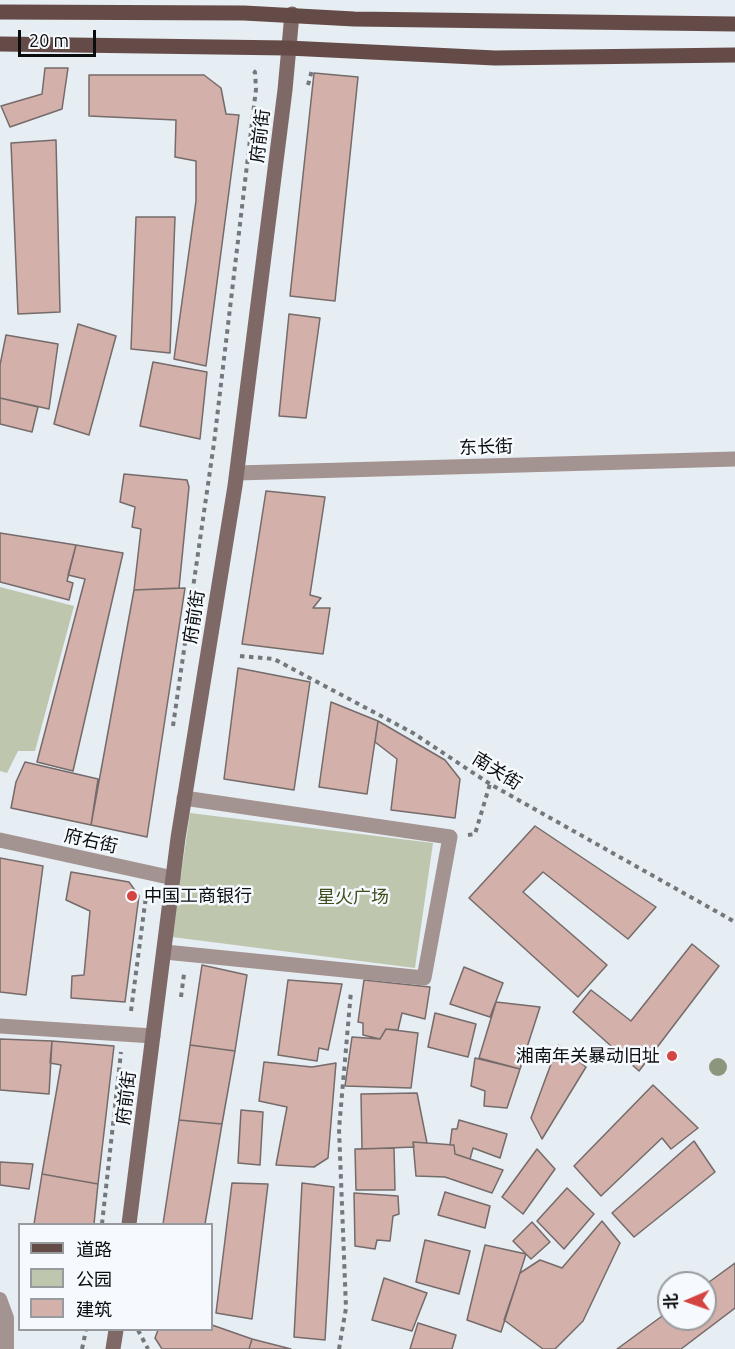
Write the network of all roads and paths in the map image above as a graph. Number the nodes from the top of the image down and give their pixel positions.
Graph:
1 (0, 12) edge
2 (292, 14) junction
3 (735, 24) edge
4 (0, 44) edge
5 (288, 48) junction
6 (735, 55) edge
7 (248, 66) dead end
8 (735, 459) edge
9 (237, 473) junction
10 (240, 656) dead end
11 (172, 729) dead end
12 (490, 784) junction
13 (184, 798) junction
14 (450, 837) junction
15 (0, 840) edge
16 (173, 878) junction
17 (146, 896) dead end
18 (735, 915) edge
19 (734, 921) edge
20 (165, 952) junction
21 (353, 972) junction
22 (131, 1011) dead end
23 (0, 1026) edge
24 (153, 1035) junction
25 (122, 1046) dead end
26 (102, 1223) edge
27 (129, 1223) edge
28 (0, 1299) edge
29 (86, 1331) edge
30 (116, 1331) edge
31 (139, 1331) edge
32 (7, 1349) edge
33 (82, 1349) edge
34 (114, 1349) edge
35 (148, 1349) edge
36 (339, 1349) edge

1 - 2 main road
2 - 3 main road
2 - 5 street, 府前街
4 - 5 main road
5 - 6 main road
5 - 9 street, 府前街
7 - 11 path
8 - 9 street, 东长街
9 - 13 street, 府前街
10 - 12 path, 南关街
12 - 14 path
12 - 19 path, 南关街
13 - 14 street
13 - 16 street, 府前街
14 - 21 street
15 - 16 street, 府右街
16 - 20 street, 府前街
17 - 22 path
18 - 19 path
20 - 21 street
20 - 24 street, 府前街
21 - 36 path
23 - 24 street
24 - 27 street, 府前街
25 - 26 path
28 - 32 lane
29 - 33 path
30 - 34 street
31 - 35 path

